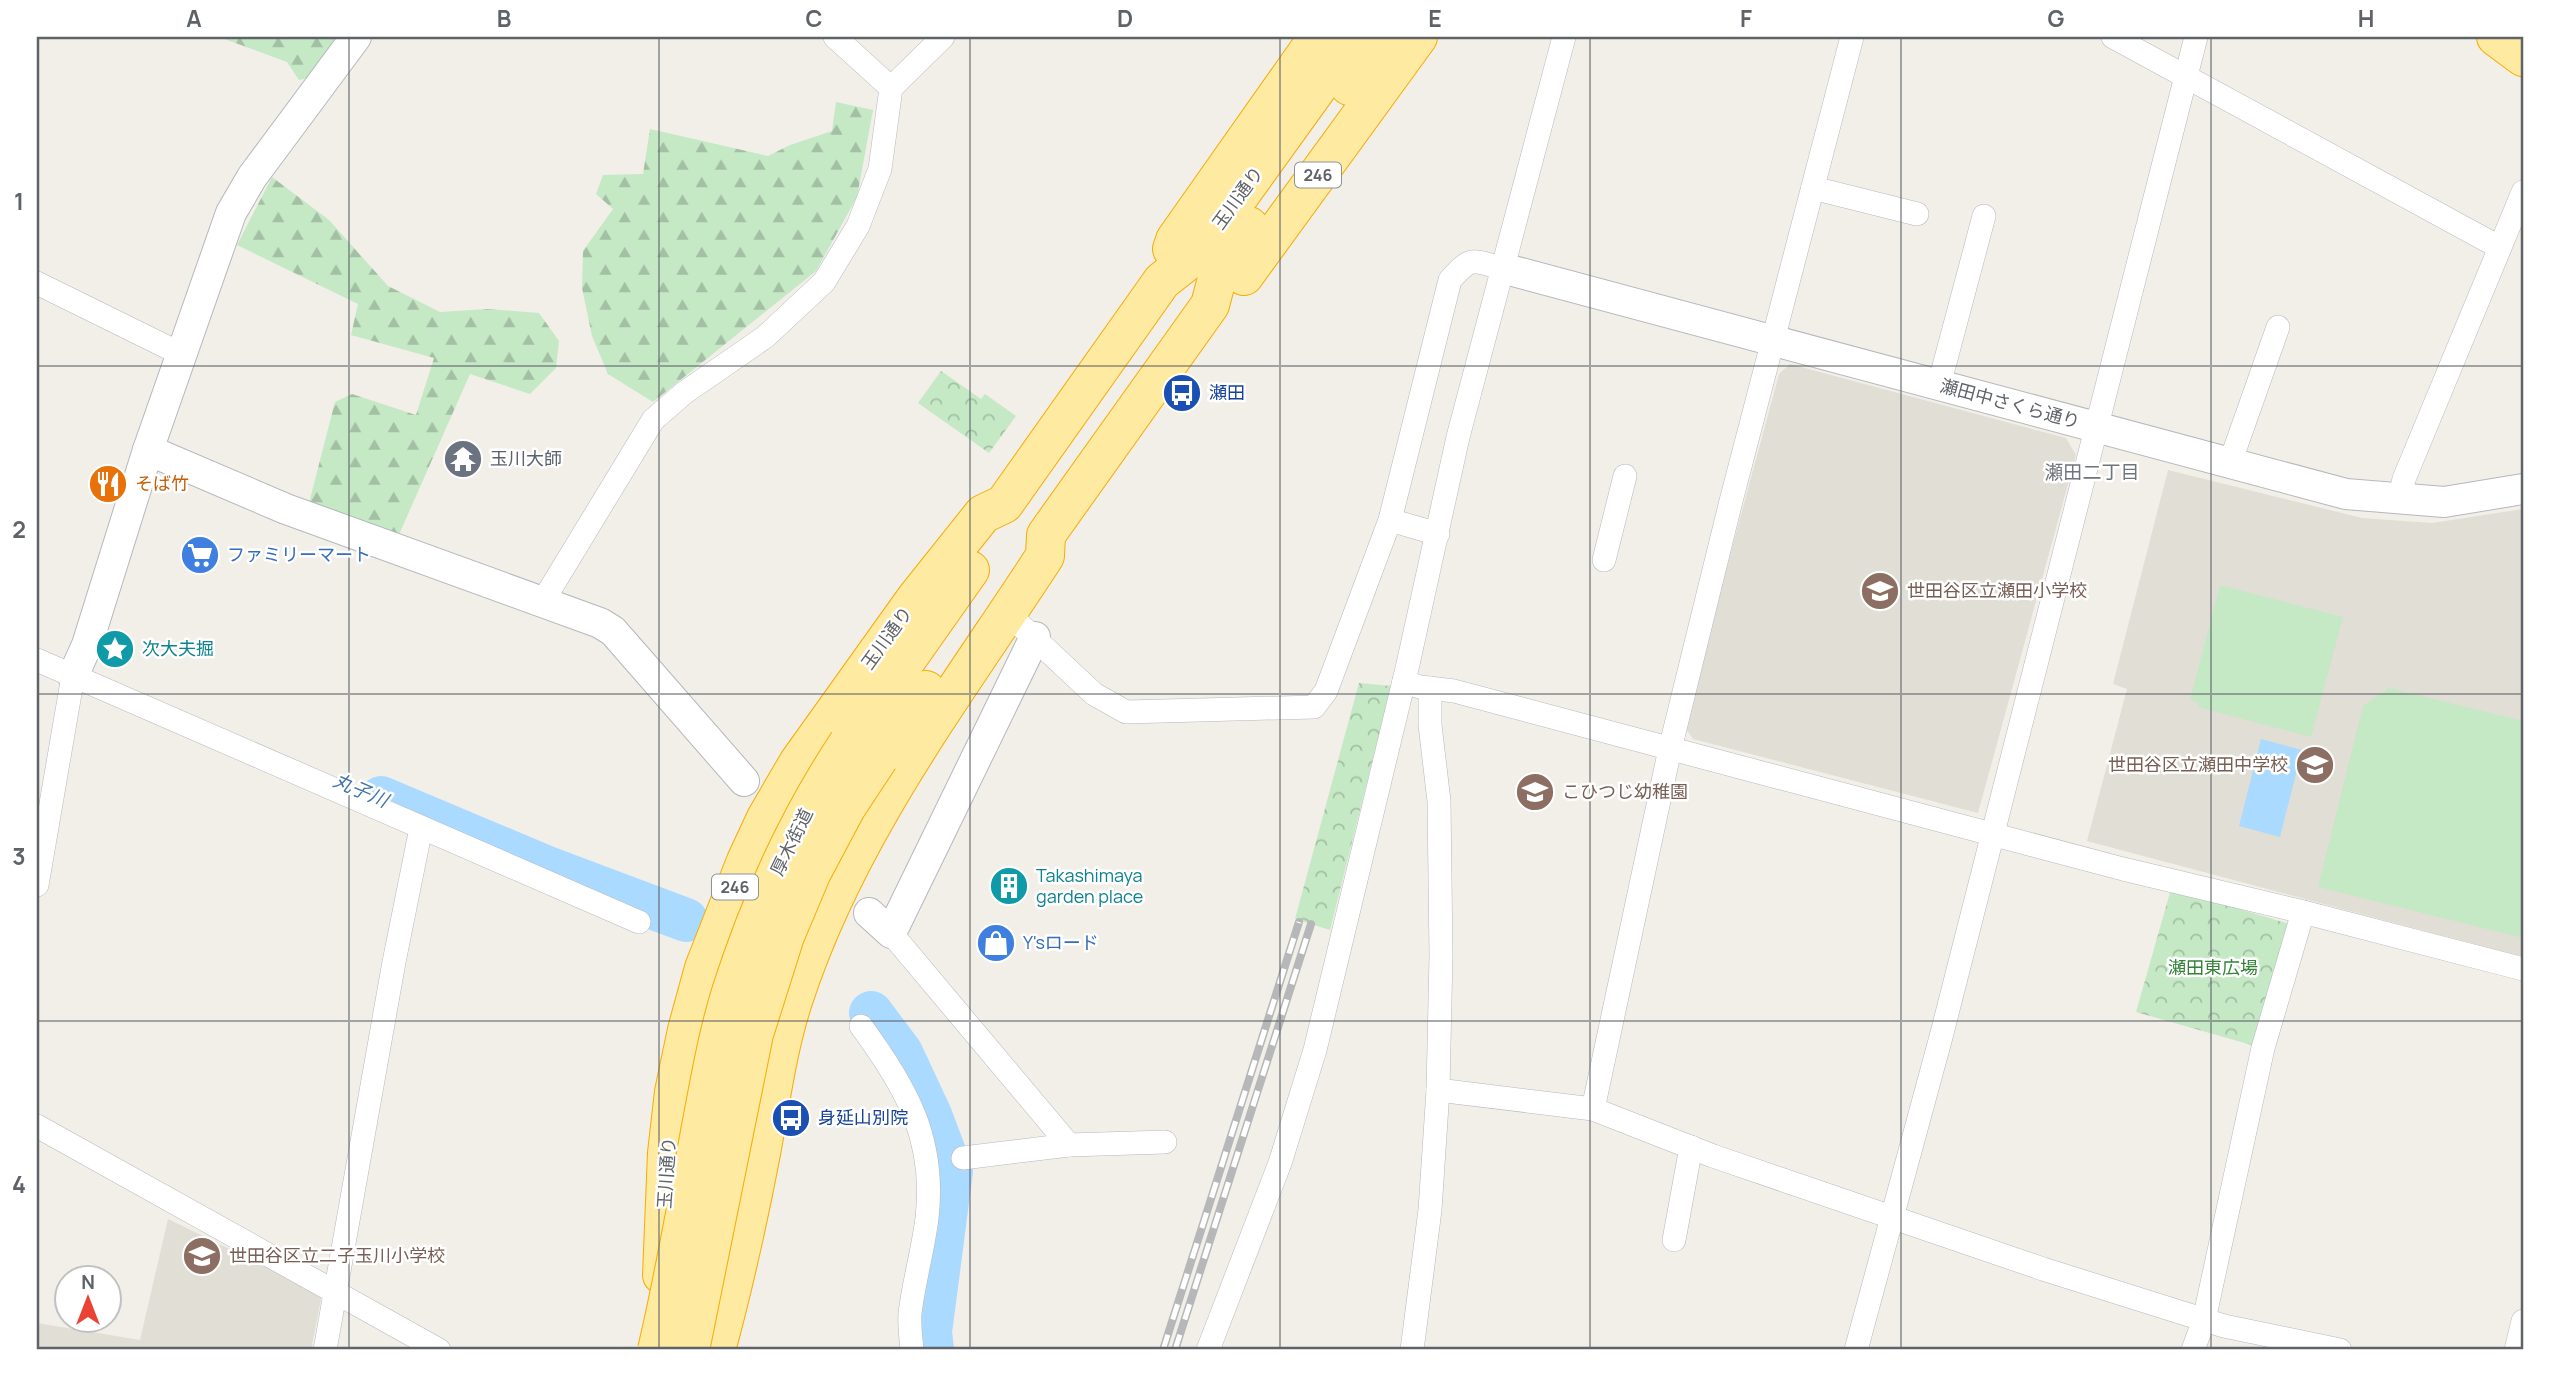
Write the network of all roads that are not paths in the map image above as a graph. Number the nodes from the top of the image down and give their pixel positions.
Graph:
1 (356, 37) edge
2 (835, 37) edge
3 (943, 37) edge
4 (1318, 37) edge
5 (1354, 37) edge
6 (1385, 37) edge
7 (1418, 37) edge
8 (1564, 37) edge
9 (1852, 37) edge
10 (2113, 37) edge
11 (2196, 37) edge
12 (2496, 37) edge
13 (2523, 57) edge
14 (2186, 77) junction
15 (891, 88) junction
16 (1813, 188) junction
17 (2523, 192) edge
18 (1917, 214) dead end
19 (1984, 216) dead end
20 (2499, 247) junction
21 (1502, 268) junction
22 (1162, 281) junction
23 (37, 283) edge
24 (1210, 305) junction
25 (2278, 327) dead end
26 (1773, 340) junction
27 (181, 354) junction
28 (1939, 385) junction
29 (2096, 427) junction
30 (148, 450) junction
31 (2230, 463) junction
32 (1625, 476) dead end
33 (2523, 489) edge
34 (2399, 499) junction
35 (1004, 504) junction
36 (1390, 520) junction
37 (1438, 534) junction
38 (1046, 535) junction
39 (1604, 560) dead end
40 (543, 601) junction
41 (1011, 608) junction
42 (1035, 637) junction
43 (37, 660) edge
44 (74, 674) junction
45 (1404, 681) junction
46 (1430, 688) junction
47 (1670, 749) junction
48 (863, 750) junction
49 (744, 781) dead end
50 (421, 828) junction
51 (1992, 834) junction
52 (37, 885) edge
53 (2304, 912) junction
54 (869, 913) dead end
55 (639, 922) dead end
56 (891, 933) junction
57 (2523, 969) edge
58 (861, 1026) dead end
59 (1438, 1090) junction
60 (1593, 1109) junction
61 (37, 1126) edge
62 (1165, 1142) dead end
63 (1069, 1145) junction
64 (1691, 1147) junction
65 (963, 1158) dead end
66 (1893, 1219) junction
67 (1674, 1240) dead end
68 (336, 1294) junction
69 (2204, 1320) junction
70 (2523, 1321) edge
71 (325, 1350) edge
72 (439, 1350) edge
73 (657, 1350) edge
74 (690, 1350) edge
75 (716, 1350) edge
76 (912, 1350) edge
77 (1208, 1350) edge
78 (1412, 1350) edge
79 (1856, 1350) edge
80 (2193, 1350) edge
81 (2340, 1350) edge
82 (2516, 1350) edge

1 - 27 street
2 - 15 street
3 - 15 street
4 - 22 highway, 246
5 - 22 highway, 玉川通り / 246
6 - 24 highway, 玉川通り / 246
7 - 24 highway, 246
8 - 21 street
9 - 16 street
10 - 14 street
11 - 14 street
12 - 13 highway
14 - 20 street
14 - 29 street
15 - 40 street
16 - 18 street
16 - 26 street
17 - 20 street
19 - 28 street
20 - 34 street
21 - 26 street, 瀬田中さくら通り
21 - 36 street
21 - 37 street
22 - 35 highway, 玉川通り / 246
23 - 27 street
24 - 38 highway, 玉川通り / 246
25 - 31 street
26 - 28 street, 瀬田中さくら通り
26 - 47 street
27 - 30 street
28 - 29 street, 瀬田中さくら通り
29 - 31 street, 瀬田中さくら通り
29 - 51 street
30 - 40 street
30 - 44 street
31 - 34 street, 瀬田中さくら通り
32 - 39 street
33 - 34 street, 瀬田中さくら通り
35 - 48 highway, 厚木街道 / 246
35 - 73 highway, 玉川通り / 246
36 - 37 street
36 - 42 street
37 - 45 street
38 - 41 highway, 玉川通り / 246
38 - 48 highway, 厚木街道 / 246
40 - 49 street
41 - 42 street
41 - 75 highway, 玉川通り / 246
42 - 56 street
43 - 44 street
44 - 50 street
44 - 52 street
45 - 46 street
45 - 77 street
46 - 47 street
46 - 59 street
47 - 51 street
47 - 60 street
48 - 73 highway, 厚木街道 / 246, bridge
48 - 74 highway, 厚木街道 / 246, bridge
50 - 55 street
50 - 68 street
51 - 53 street
51 - 66 street
53 - 57 street
53 - 69 street
54 - 56 street
56 - 63 street
58 - 76 street
59 - 60 street
59 - 78 street
60 - 64 street
61 - 68 street
62 - 63 street
63 - 65 street
64 - 66 street
64 - 67 street
66 - 69 street
66 - 79 street
68 - 71 street
68 - 72 street
69 - 80 street
69 - 81 street
70 - 82 street

